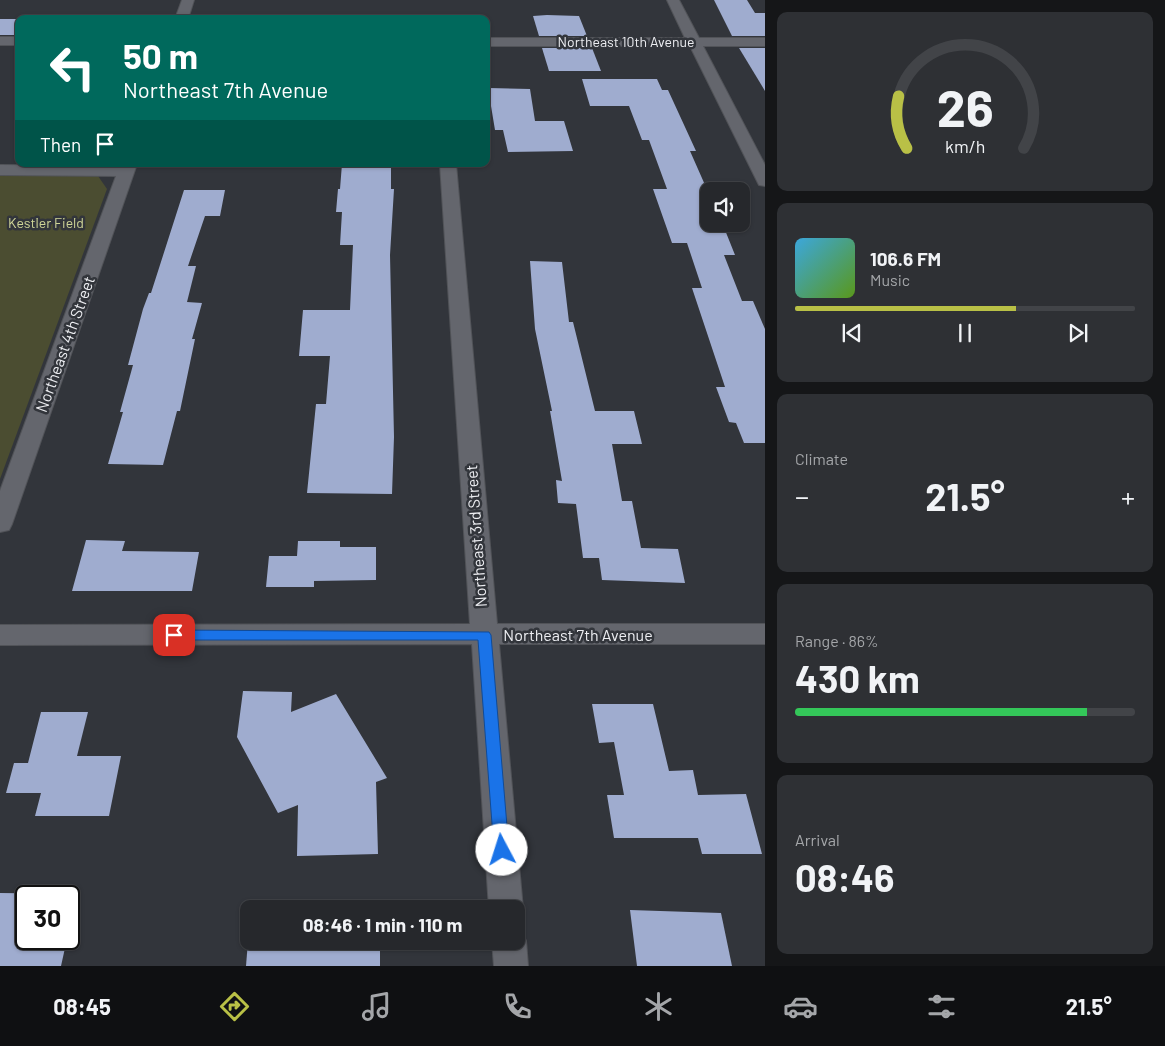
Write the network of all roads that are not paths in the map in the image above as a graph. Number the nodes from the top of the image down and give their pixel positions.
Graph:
1 (188, 0) edge
2 (673, 0) edge
3 (182, 15) edge
4 (0, 41) edge
5 (15, 41) edge
6 (490, 42) edge
7 (694, 42) junction
8 (765, 42) edge
9 (128, 167) edge
10 (448, 167) edge
11 (0, 170) edge
12 (765, 182) edge
13 (0, 524) edge
14 (765, 634) edge
15 (0, 635) edge
16 (484, 635) junction
17 (505, 900) edge
18 (510, 950) edge
19 (511, 966) edge

1 - 3 street
2 - 7 street
4 - 5 street
6 - 7 street, Northeast 10th Avenue
7 - 8 street, Northeast 10th Avenue
7 - 12 street
9 - 11 street
9 - 13 street, Northeast 4th Street
10 - 16 street, Northeast 3rd Street
14 - 16 street, Northeast 7th Avenue
15 - 16 street, Northeast 7th Avenue
16 - 17 street, Northeast 3rd Street
18 - 19 street

